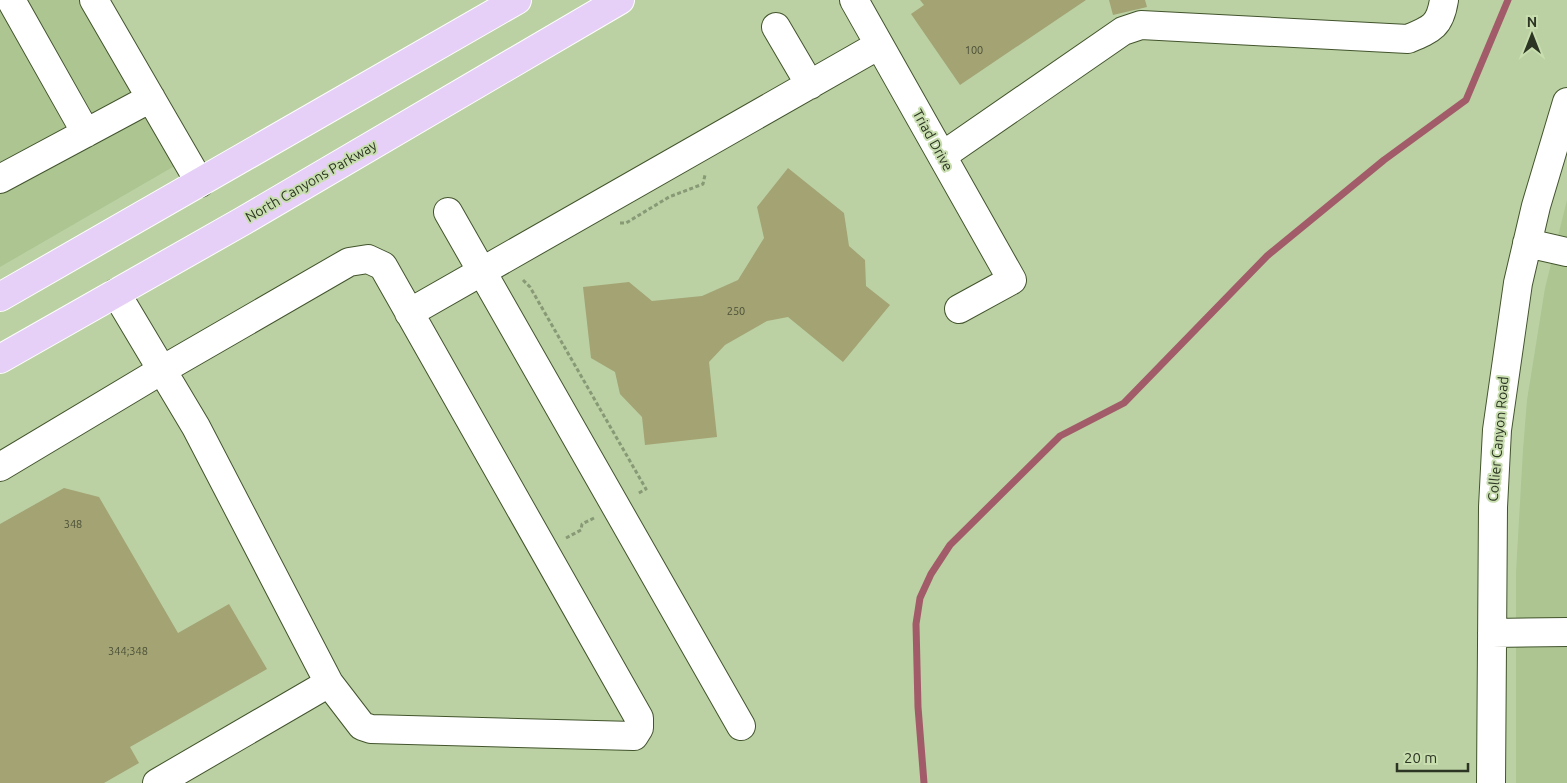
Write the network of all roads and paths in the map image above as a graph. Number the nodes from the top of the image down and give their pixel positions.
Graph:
1 (11, 0) edge
2 (94, 0) edge
3 (517, 0) edge
4 (620, 0) edge
5 (854, 0) edge
6 (1444, 0) edge
7 (776, 27) dead end
8 (880, 45) junction
9 (810, 85) junction
10 (151, 98) junction
11 (1567, 102) edge
12 (86, 133) junction
13 (942, 156) junction
14 (0, 179) edge
15 (200, 183) junction
16 (448, 212) dead end
17 (1527, 243) junction
18 (1567, 252) edge
19 (482, 272) junction
20 (523, 280) dead end
21 (116, 293) junction
22 (0, 297) edge
23 (959, 309) dead end
24 (409, 313) junction
25 (0, 359) edge
26 (162, 370) junction
27 (0, 467) edge
28 (616, 506) junction
29 (545, 552) junction
30 (1567, 632) edge
31 (1492, 633) junction
32 (329, 683) junction
33 (741, 726) dead end
34 (156, 783) edge
35 (1491, 783) edge

1 - 12 street
2 - 10 street
3 - 15 main road
4 - 21 main road, North Canyons Parkway
5 - 8 street, Triad Drive
6 - 13 street
7 - 9 street
8 - 9 street
8 - 13 street, Triad Drive
9 - 19 street
10 - 12 street
10 - 15 street
11 - 17 street, Collier Canyon Road
12 - 14 street
13 - 23 street, Triad Drive
15 - 22 main road
16 - 19 street
17 - 18 street
17 - 31 street, Collier Canyon Road
19 - 24 street
19 - 28 street
20 - 28 path
21 - 25 main road, North Canyons Parkway
21 - 26 street
24 - 26 street
24 - 29 street
26 - 27 street
26 - 32 street
28 - 29 path
28 - 33 street
29 - 32 street
30 - 31 street
31 - 35 street, Collier Canyon Road
32 - 34 street

